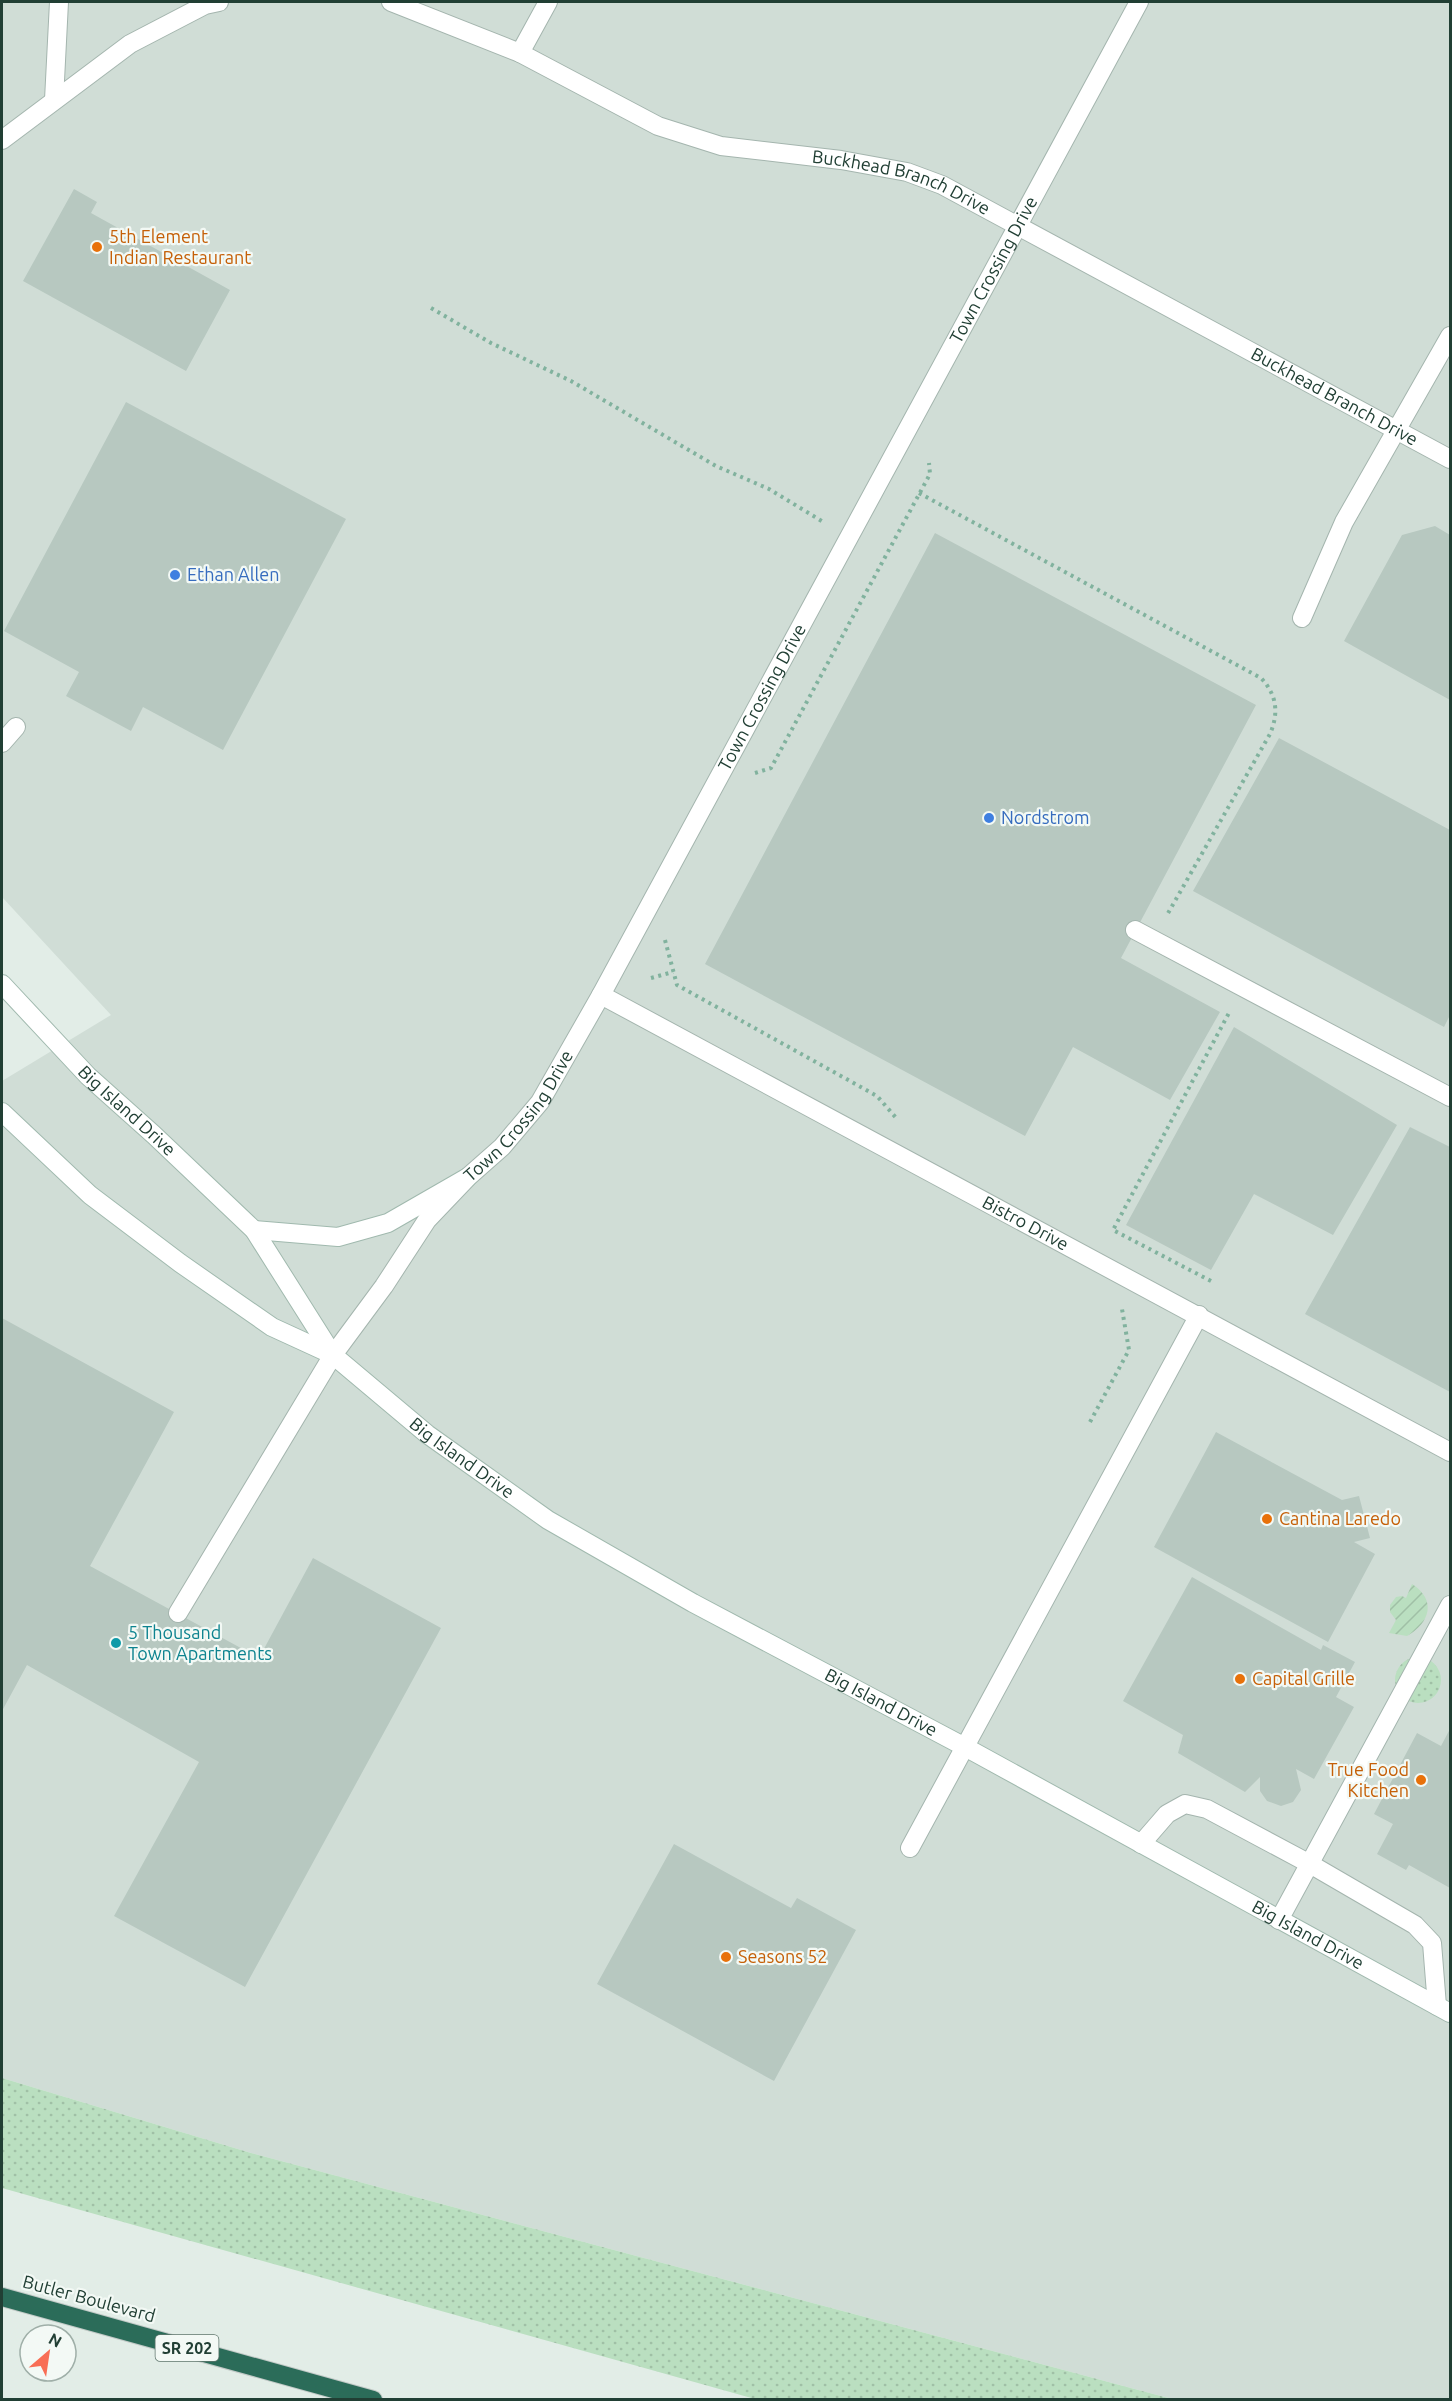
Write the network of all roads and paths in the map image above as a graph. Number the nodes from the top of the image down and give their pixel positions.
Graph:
1 (59, 2) edge
2 (219, 2) edge
3 (391, 2) edge
4 (548, 2) edge
5 (1139, 2) edge
6 (520, 53) junction
7 (54, 100) junction
8 (2, 140) edge
9 (1018, 226) junction
10 (431, 308) dead end
11 (1450, 336) edge
12 (1398, 431) junction
13 (1450, 459) edge
14 (929, 463) dead end
15 (919, 493) junction
16 (825, 523) dead end
17 (1302, 618) dead end
18 (16, 727) dead end
19 (2, 743) edge
20 (750, 783) dead end
21 (1136, 930) dead end
22 (669, 932) dead end
23 (1153, 939) junction
24 (673, 972) junction
25 (651, 978) dead end
26 (2, 984) edge
27 (1243, 987) junction
28 (601, 995) junction
29 (1450, 1097) edge
30 (2, 1112) edge
31 (908, 1125) dead end
32 (468, 1177) junction
33 (254, 1230) junction
34 (1211, 1281) dead end
35 (1122, 1309) dead end
36 (1199, 1315) junction
37 (333, 1355) junction
38 (1090, 1422) dead end
39 (1450, 1452) edge
40 (1450, 1605) edge
41 (178, 1613) dead end
42 (965, 1747) junction
43 (1141, 1844) junction
44 (910, 1848) dead end
45 (1310, 1864) junction
46 (1279, 1920) junction
47 (1444, 2009) edge
48 (2, 2296) edge
49 (373, 2400) edge

1 - 7 street
2 - 7 street
3 - 6 street, Buckhead Branch Drive
4 - 6 street
5 - 9 street, Town Crossing Drive
6 - 9 street, Buckhead Branch Drive
7 - 8 street
9 - 12 street, Buckhead Branch Drive
9 - 28 street, Town Crossing Drive
10 - 16 path
11 - 12 street
12 - 13 street, Buckhead Branch Drive
12 - 17 street
14 - 15 path
15 - 20 path
15 - 23 path
18 - 19 street
21 - 23 street
22 - 24 path
23 - 27 street
24 - 25 path
24 - 31 path
26 - 33 street, Big Island Drive
27 - 29 street
27 - 34 path
28 - 32 street, Town Crossing Drive
28 - 36 street, Bistro Drive
30 - 37 street, Big Island Drive
32 - 33 street
32 - 37 street, Town Crossing Drive
33 - 37 street, Big Island Drive
35 - 38 path
36 - 39 street, Bistro Drive
36 - 42 street
37 - 41 street, Town Crossing Drive
37 - 42 street, Big Island Drive
40 - 45 street
42 - 43 street, Big Island Drive
42 - 44 street
43 - 45 street
43 - 46 street, Big Island Drive
45 - 46 street
45 - 47 street
46 - 47 street, Big Island Drive
48 - 49 highway, Butler Boulevard / SR 202

